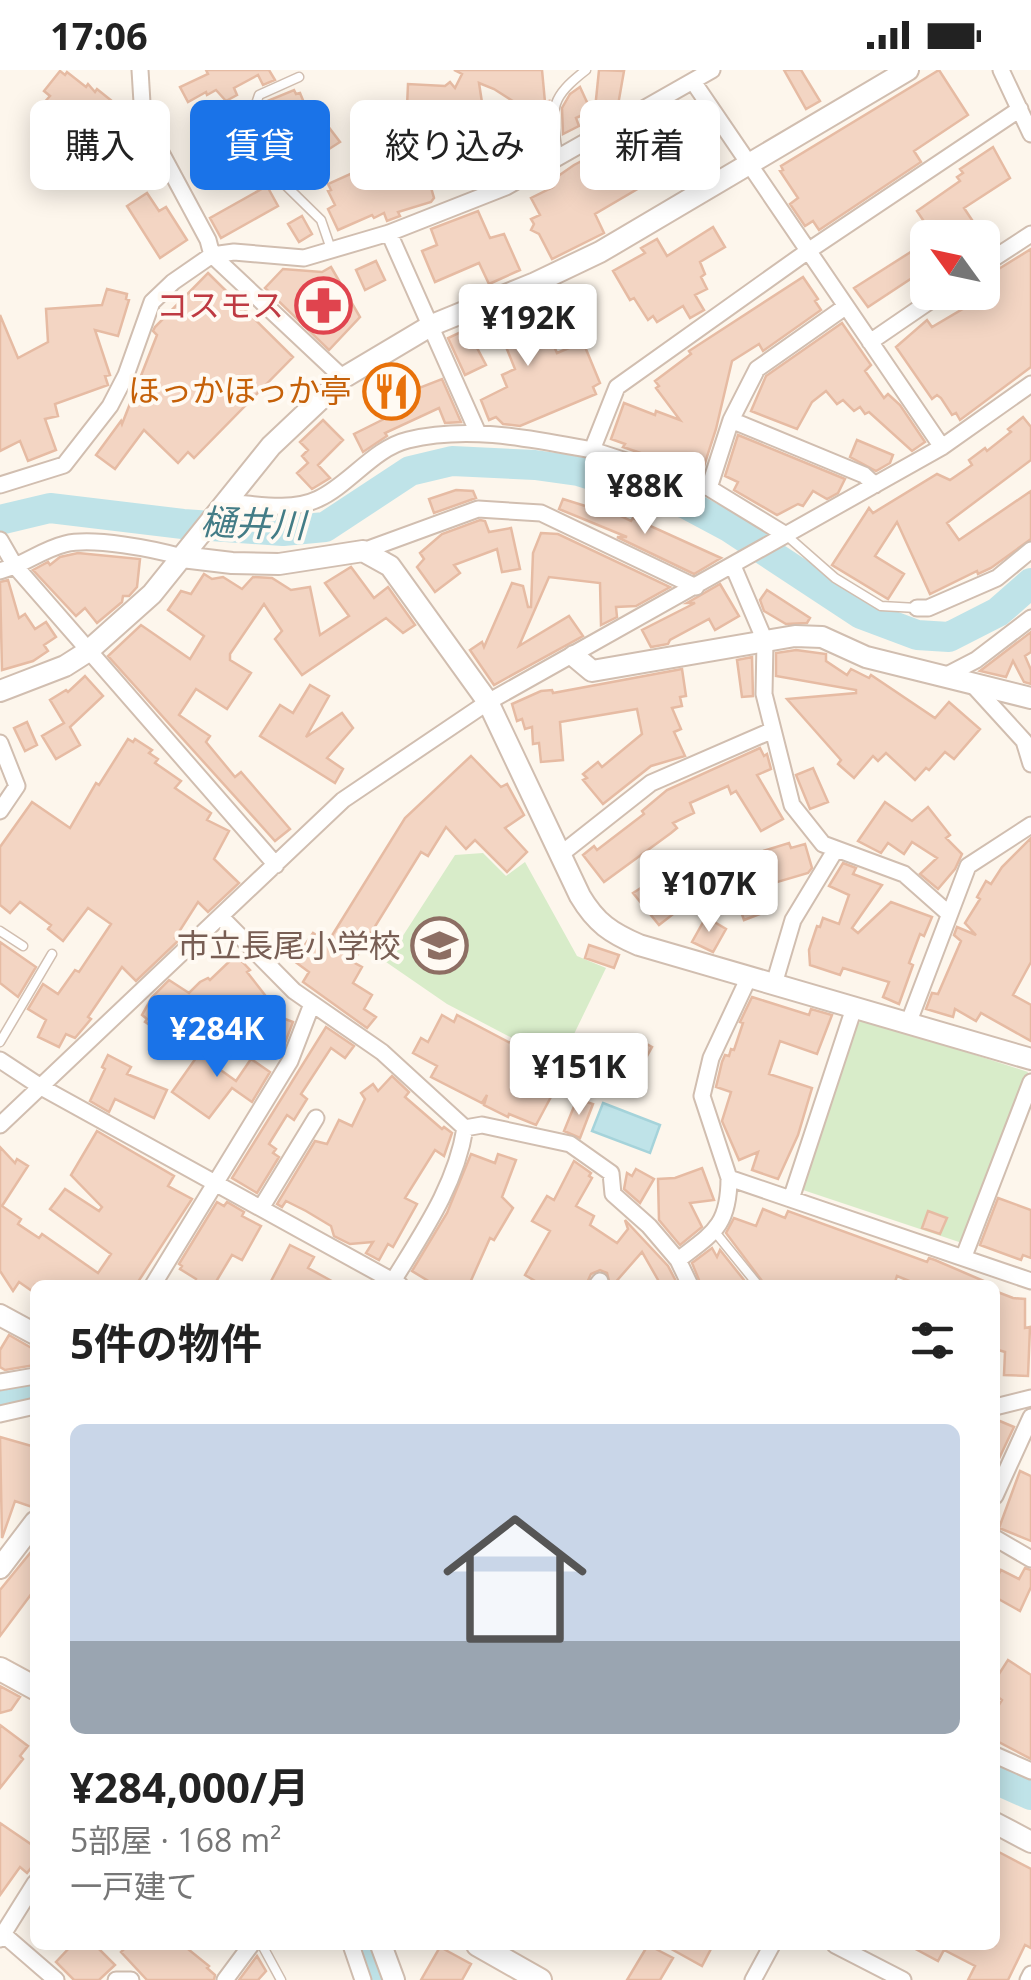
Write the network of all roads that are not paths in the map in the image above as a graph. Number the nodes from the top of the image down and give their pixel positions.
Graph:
1 (140, 70) edge
2 (586, 70) edge
3 (712, 70) edge
4 (908, 70) edge
5 (1001, 70) edge
6 (299, 78) dead end
7 (694, 83) junction
8 (556, 100) edge
9 (1020, 110) junction
10 (1031, 134) edge
11 (560, 157) edge
12 (750, 165) junction
13 (498, 190) edge
14 (389, 233) junction
15 (1031, 234) edge
16 (808, 251) junction
17 (332, 252) junction
18 (1000, 254) edge
19 (212, 255) junction
20 (845, 306) junction
21 (917, 310) edge
22 (432, 325) junction
23 (870, 342) junction
24 (343, 378) junction
25 (1031, 384) edge
26 (731, 420) junction
27 (478, 433) junction
28 (942, 447) junction
29 (592, 450) junction
30 (875, 485) junction
31 (0, 486) edge
32 (709, 488) junction
33 (226, 502) junction
34 (782, 538) junction
35 (1031, 550) edge
36 (363, 552) junction
37 (182, 557) junction
38 (5, 558) edge
39 (738, 562) junction
40 (696, 587) junction
41 (916, 608) joint
42 (1031, 618) edge
43 (765, 640) junction
44 (87, 652) junction
45 (574, 656) junction
46 (947, 675) junction
47 (970, 682) junction
48 (0, 691) edge
49 (1031, 698) edge
50 (488, 702) junction
51 (773, 730) junction
52 (0, 743) edge
53 (1031, 764) edge
54 (0, 812) edge
55 (1031, 825) edge
56 (836, 848) junction
57 (561, 854) junction
58 (276, 864) junction
59 (948, 913) junction
60 (221, 918) junction
61 (0, 932) edge
62 (23, 946) dead end
63 (52, 954) dead end
64 (749, 977) junction
65 (774, 984) junction
66 (312, 1004) junction
67 (854, 1008) junction
68 (908, 1024) junction
69 (0, 1042) edge
70 (1031, 1059) edge
71 (0, 1060) edge
72 (1031, 1082) edge
73 (41, 1087) junction
74 (316, 1118) dead end
75 (0, 1124) edge
76 (465, 1128) junction
77 (729, 1178) junction
78 (215, 1183) junction
79 (792, 1199) junction
80 (261, 1208) junction
81 (715, 1232) junction
82 (964, 1256) junction
83 (678, 1260) junction
84 (155, 1280) edge
85 (387, 1280) edge
86 (391, 1280) edge
87 (688, 1280) edge
88 (754, 1280) edge
89 (1031, 1281) edge
90 (0, 1316) edge
91 (30, 1331) edge
92 (30, 1377) edge
93 (0, 1382) edge
94 (1031, 1398) edge
95 (1000, 1406) edge
96 (30, 1407) edge
97 (0, 1414) edge
98 (1031, 1417) edge
99 (1026, 1442) edge
100 (1000, 1487) edge
101 (30, 1529) edge
102 (1000, 1541) edge
103 (1031, 1559) edge
104 (0, 1568) edge
105 (0, 1669) edge
106 (30, 1685) edge
107 (1000, 1757) edge
108 (1031, 1772) edge
109 (1000, 1826) edge
110 (1031, 1842) edge
111 (30, 1891) edge
112 (2, 1937) edge
113 (247, 1950) edge
114 (265, 1950) edge
115 (353, 1950) edge
116 (383, 1950) edge
117 (491, 1950) edge
118 (769, 1950) edge
119 (845, 1950) edge
120 (56, 1980) edge
121 (116, 1980) edge
122 (131, 1980) edge
123 (226, 1980) edge
124 (281, 1980) edge
125 (363, 1980) edge
126 (394, 1980) edge
127 (540, 1980) edge
128 (754, 1980) edge
129 (903, 1980) edge

1 - 19 street
2 - 8 lane
3 - 7 street
4 - 12 street
5 - 9 street
6 - 17 lane
7 - 11 street
7 - 12 street
9 - 10 street
9 - 16 street
12 - 16 street
12 - 22 street
13 - 14 street
14 - 17 street
14 - 22 street
15 - 18 street
16 - 20 street
16 - 29 street
17 - 19 street
19 - 24 street
19 - 31 street
20 - 23 street
20 - 26 street
21 - 23 street
22 - 24 street
22 - 27 street
23 - 28 street
24 - 33 street
25 - 28 street
26 - 30 street
26 - 32 street
27 - 29 street
27 - 33 street
28 - 30 street
29 - 32 street
30 - 34 street
32 - 34 street
33 - 37 street
34 - 39 street
34 - 41 lane
35 - 41 street
36 - 37 street
36 - 40 street
36 - 50 street
37 - 38 street
37 - 44 street
38 - 44 street
39 - 40 street
39 - 43 street
40 - 45 street
42 - 46 street
43 - 45 street
43 - 46 street
43 - 51 street
44 - 48 street
44 - 58 street
45 - 50 street
46 - 47 street
47 - 49 street
47 - 53 street
50 - 57 street
50 - 58 street
51 - 56 street
51 - 57 street
52 - 54 street
55 - 59 street
56 - 59 street
56 - 65 street
57 - 64 street
58 - 60 street
59 - 68 street
60 - 66 street
60 - 73 street
61 - 62 lane
63 - 69 lane
64 - 65 street
64 - 77 street
65 - 67 street
66 - 76 street
66 - 78 street
67 - 68 street
67 - 79 street
68 - 70 street
71 - 73 street
72 - 82 street
73 - 75 street
73 - 78 street
74 - 80 street
76 - 83 street
76 - 86 street
77 - 79 street
77 - 81 street
78 - 80 street
78 - 84 street
79 - 82 street
80 - 85 street
81 - 83 street
81 - 88 lane
82 - 89 street
83 - 87 street
90 - 91 street
92 - 93 street
94 - 95 street
96 - 97 street
98 - 99 street
99 - 100 street
101 - 104 street
102 - 103 street
105 - 106 main road
107 - 108 street
109 - 110 street
111 - 112 street
112 - 120 street
113 - 123 street
114 - 124 lane
115 - 125 street
116 - 126 street
117 - 127 main road
118 - 128 street
119 - 129 street
121 - 122 street

